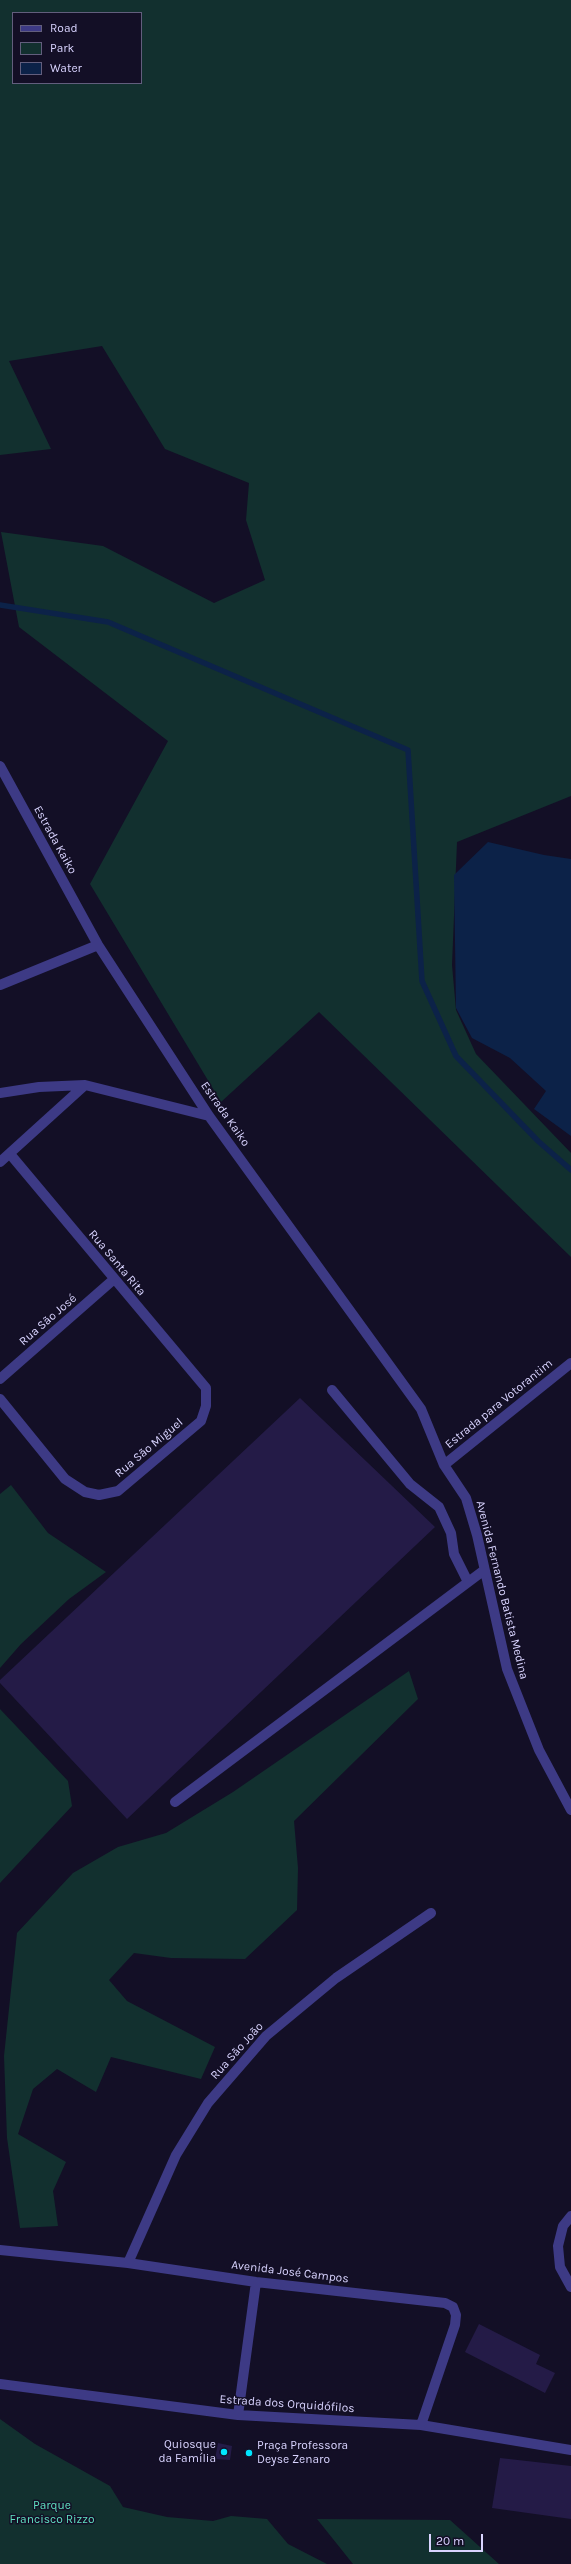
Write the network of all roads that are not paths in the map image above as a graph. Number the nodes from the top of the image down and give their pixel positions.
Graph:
1 (0, 766) edge
2 (98, 946) junction
3 (0, 985) edge
4 (85, 1086) junction
5 (0, 1093) edge
6 (209, 1116) junction
7 (10, 1154) junction
8 (0, 1162) edge
9 (114, 1280) junction
10 (571, 1363) edge
11 (0, 1379) edge
12 (206, 1388) joint
13 (332, 1390) dead end
14 (0, 1399) edge
15 (444, 1465) junction
16 (484, 1571) junction
17 (468, 1582) junction
18 (175, 1802) dead end
19 (571, 1810) edge
20 (431, 1913) dead end
21 (571, 2216) edge
22 (0, 2250) edge
23 (128, 2263) junction
24 (256, 2282) junction
25 (571, 2287) edge
26 (0, 2384) edge
27 (238, 2415) junction
28 (421, 2425) junction
29 (571, 2450) edge

1 - 2 street, Estrada Kaiko
2 - 3 street
2 - 6 street, Estrada Kaiko
4 - 5 street
4 - 6 street
4 - 7 street
6 - 15 street, Estrada Kaiko
7 - 8 street
7 - 9 street, Rua Santa Rita
9 - 11 street, Rua São José
9 - 12 street, Rua Santa Rita
10 - 15 street, Estrada para Votorantim
12 - 14 street, Rua São Miguel
13 - 17 street
15 - 16 street, Avenida Fernando Batista Medina
16 - 17 street
16 - 19 street, Avenida Fernando Batista Medina
17 - 18 street
20 - 23 street, Rua São João
21 - 25 street
22 - 23 street, Avenida José Campos
23 - 24 street, Avenida José Campos
24 - 27 street
24 - 28 street, Avenida José Campos
26 - 27 street, Estrada dos Orquidófilos
27 - 28 street, Estrada dos Orquidófilos
28 - 29 street, Estrada dos Orquidófilos

